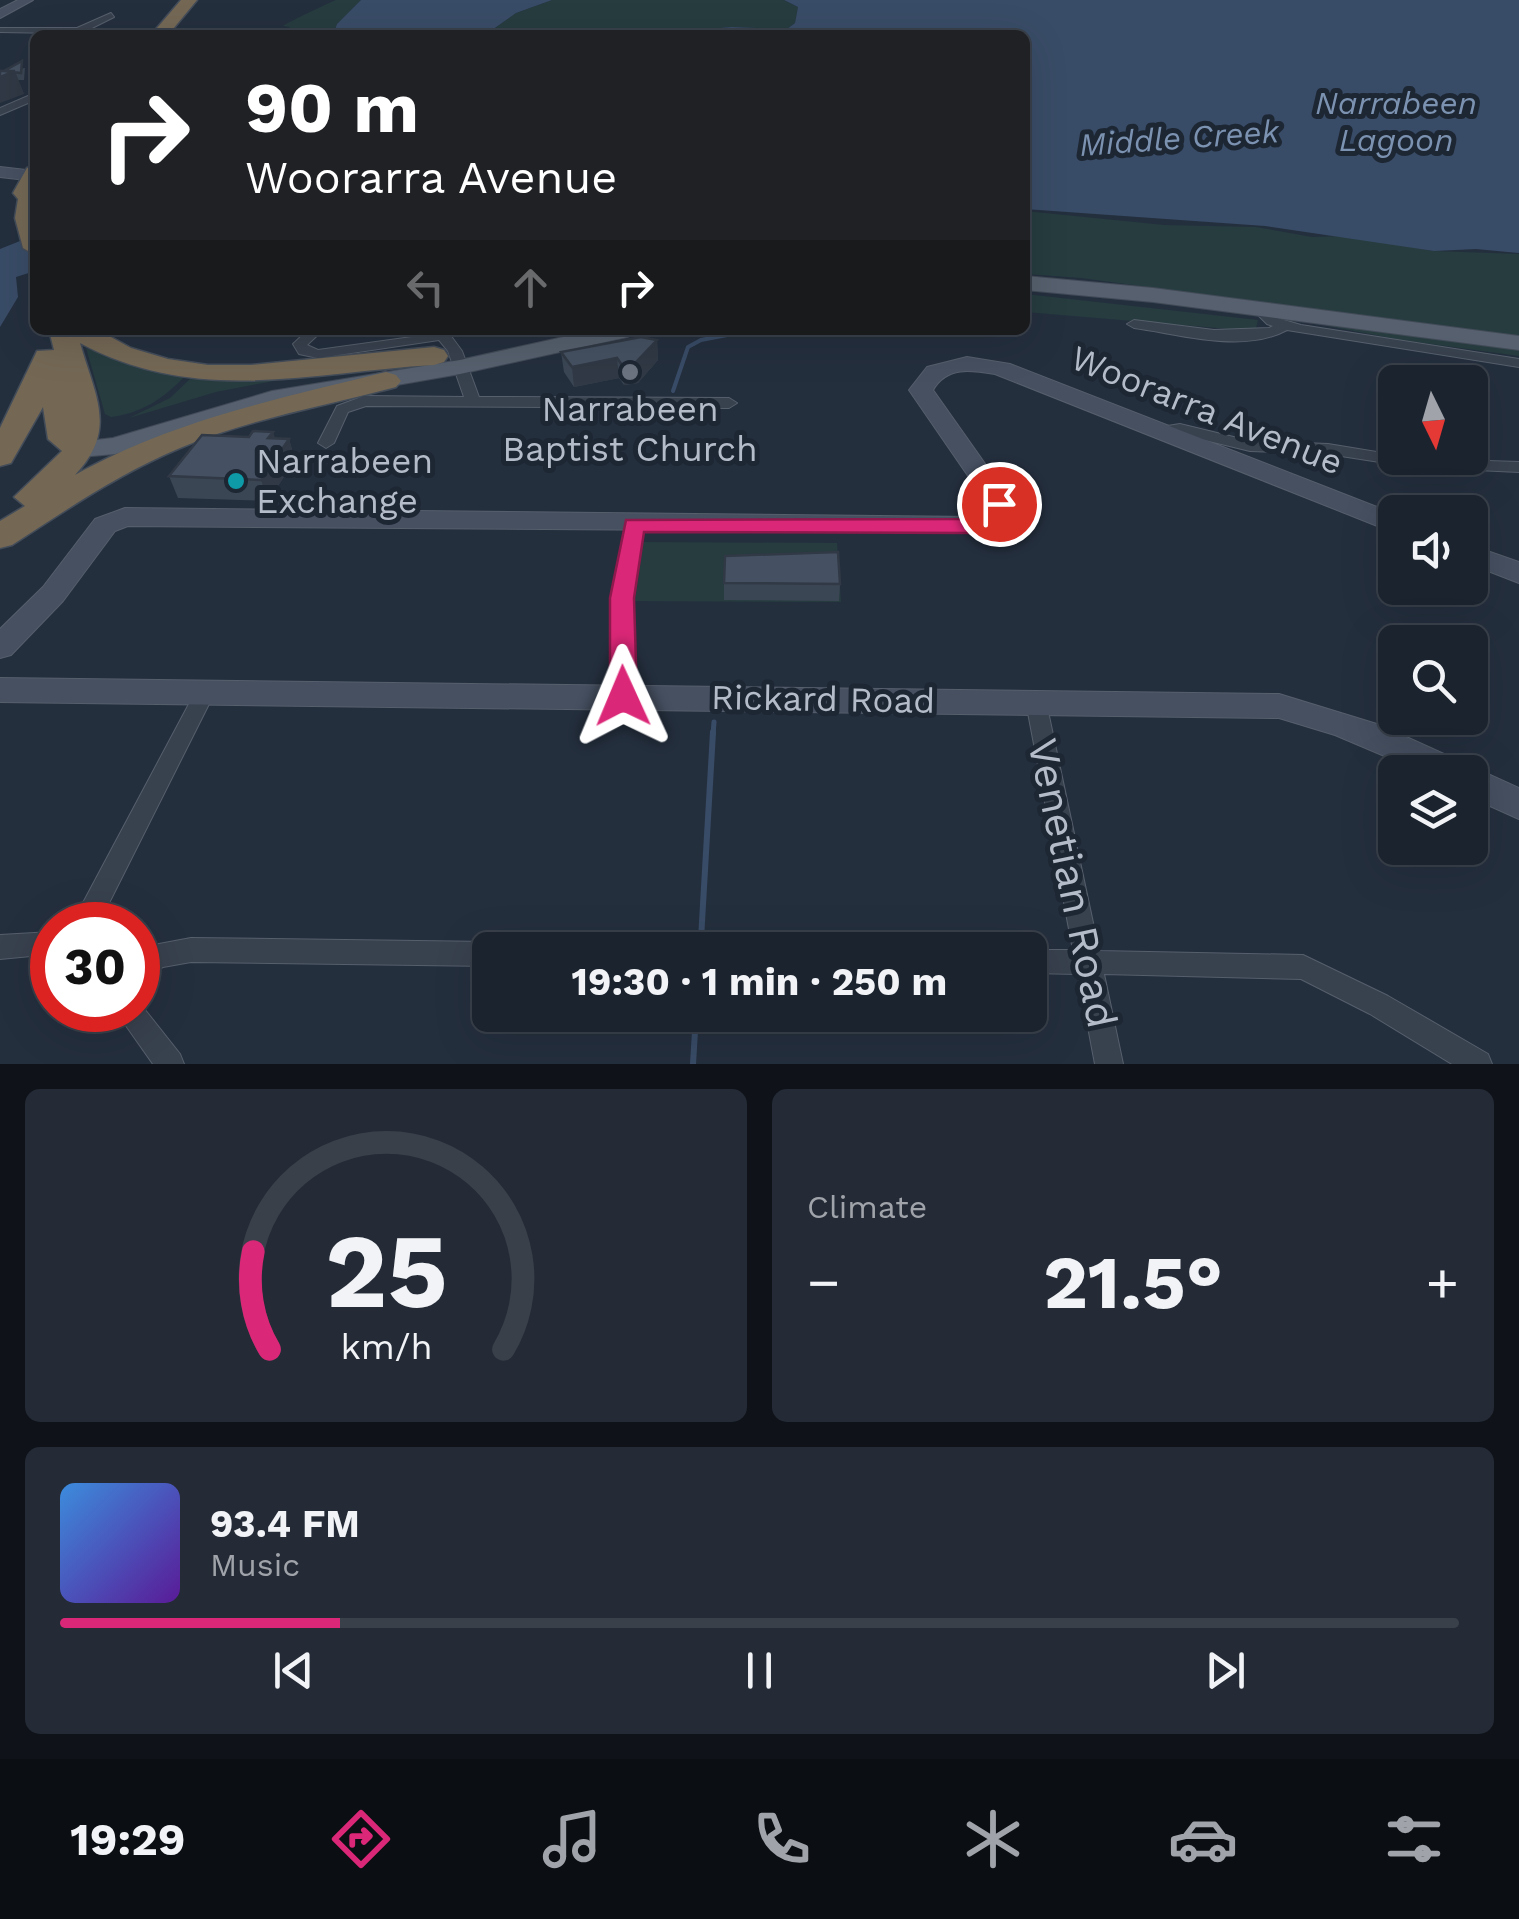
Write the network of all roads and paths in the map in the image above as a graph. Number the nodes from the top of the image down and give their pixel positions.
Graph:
1 (27, 0) edge
2 (189, 0) edge
3 (200, 0) edge
4 (0, 14) edge
5 (111, 15) dead end
6 (0, 30) edge
7 (30, 30) edge
8 (80, 30) edge
9 (169, 30) edge
10 (170, 30) edge
11 (18, 87) dead end
12 (30, 88) edge
13 (30, 98) edge
14 (0, 112) edge
15 (0, 172) edge
16 (30, 182) edge
17 (1030, 284) edge
18 (1259, 309) junction
19 (1134, 324) dead end
20 (1286, 325) junction
21 (87, 335) edge
22 (310, 335) edge
23 (430, 335) edge
24 (439, 335) edge
25 (543, 335) edge
26 (596, 335) edge
27 (52, 339) edge
28 (1519, 343) edge
29 (450, 358) junction
30 (1519, 363) edge
31 (386, 381) junction
32 (473, 400) junction
33 (729, 403) dead end
34 (1162, 431) junction
35 (326, 443) dead end
36 (80, 449) junction
37 (0, 456) edge
38 (1519, 468) edge
39 (0, 501) edge
40 (1378, 517) edge
41 (0, 524) edge
42 (634, 525) junction
43 (0, 537) edge
44 (1488, 561) edge
45 (1519, 573) edge
46 (0, 648) edge
47 (0, 690) edge
48 (205, 692) junction
49 (623, 696) junction
50 (1036, 702) junction
51 (1417, 755) edge
52 (1488, 789) edge
53 (1519, 804) edge
54 (97, 902) edge
55 (30, 941) edge
56 (0, 947) edge
57 (472, 954) edge
58 (160, 956) edge
59 (1047, 962) edge
60 (1089, 963) junction
61 (145, 1032) edge
62 (170, 1064) edge
63 (1110, 1064) edge
64 (1478, 1064) edge

1 - 4 street
2 - 9 highway
3 - 10 highway
5 - 8 street
6 - 7 street
11 - 12 street
13 - 14 street
15 - 16 street
17 - 18 main road
18 - 20 street
18 - 28 main road
19 - 20 street
20 - 30 street
21 - 29 highway
22 - 23 street
24 - 29 street
25 - 29 main road
26 - 29 main road
27 - 36 highway
27 - 37 highway
29 - 31 main road
29 - 32 street
29 - 36 main road
31 - 36 main road
31 - 43 highway
32 - 33 street
32 - 35 street
34 - 38 street
34 - 40 street, Woorarra Avenue
34 - 42 street, Woorarra Avenue
36 - 39 highway
36 - 41 highway
42 - 46 street
42 - 49 street
44 - 45 street
47 - 48 street, Rickard Road
48 - 49 street, Rickard Road
48 - 54 street
49 - 50 street, Rickard Road
50 - 51 street, Rickard Road
50 - 60 street, Venetian Road
52 - 53 street
55 - 56 street
57 - 58 street
59 - 60 street
60 - 63 street, Venetian Road
60 - 64 street
61 - 62 street

